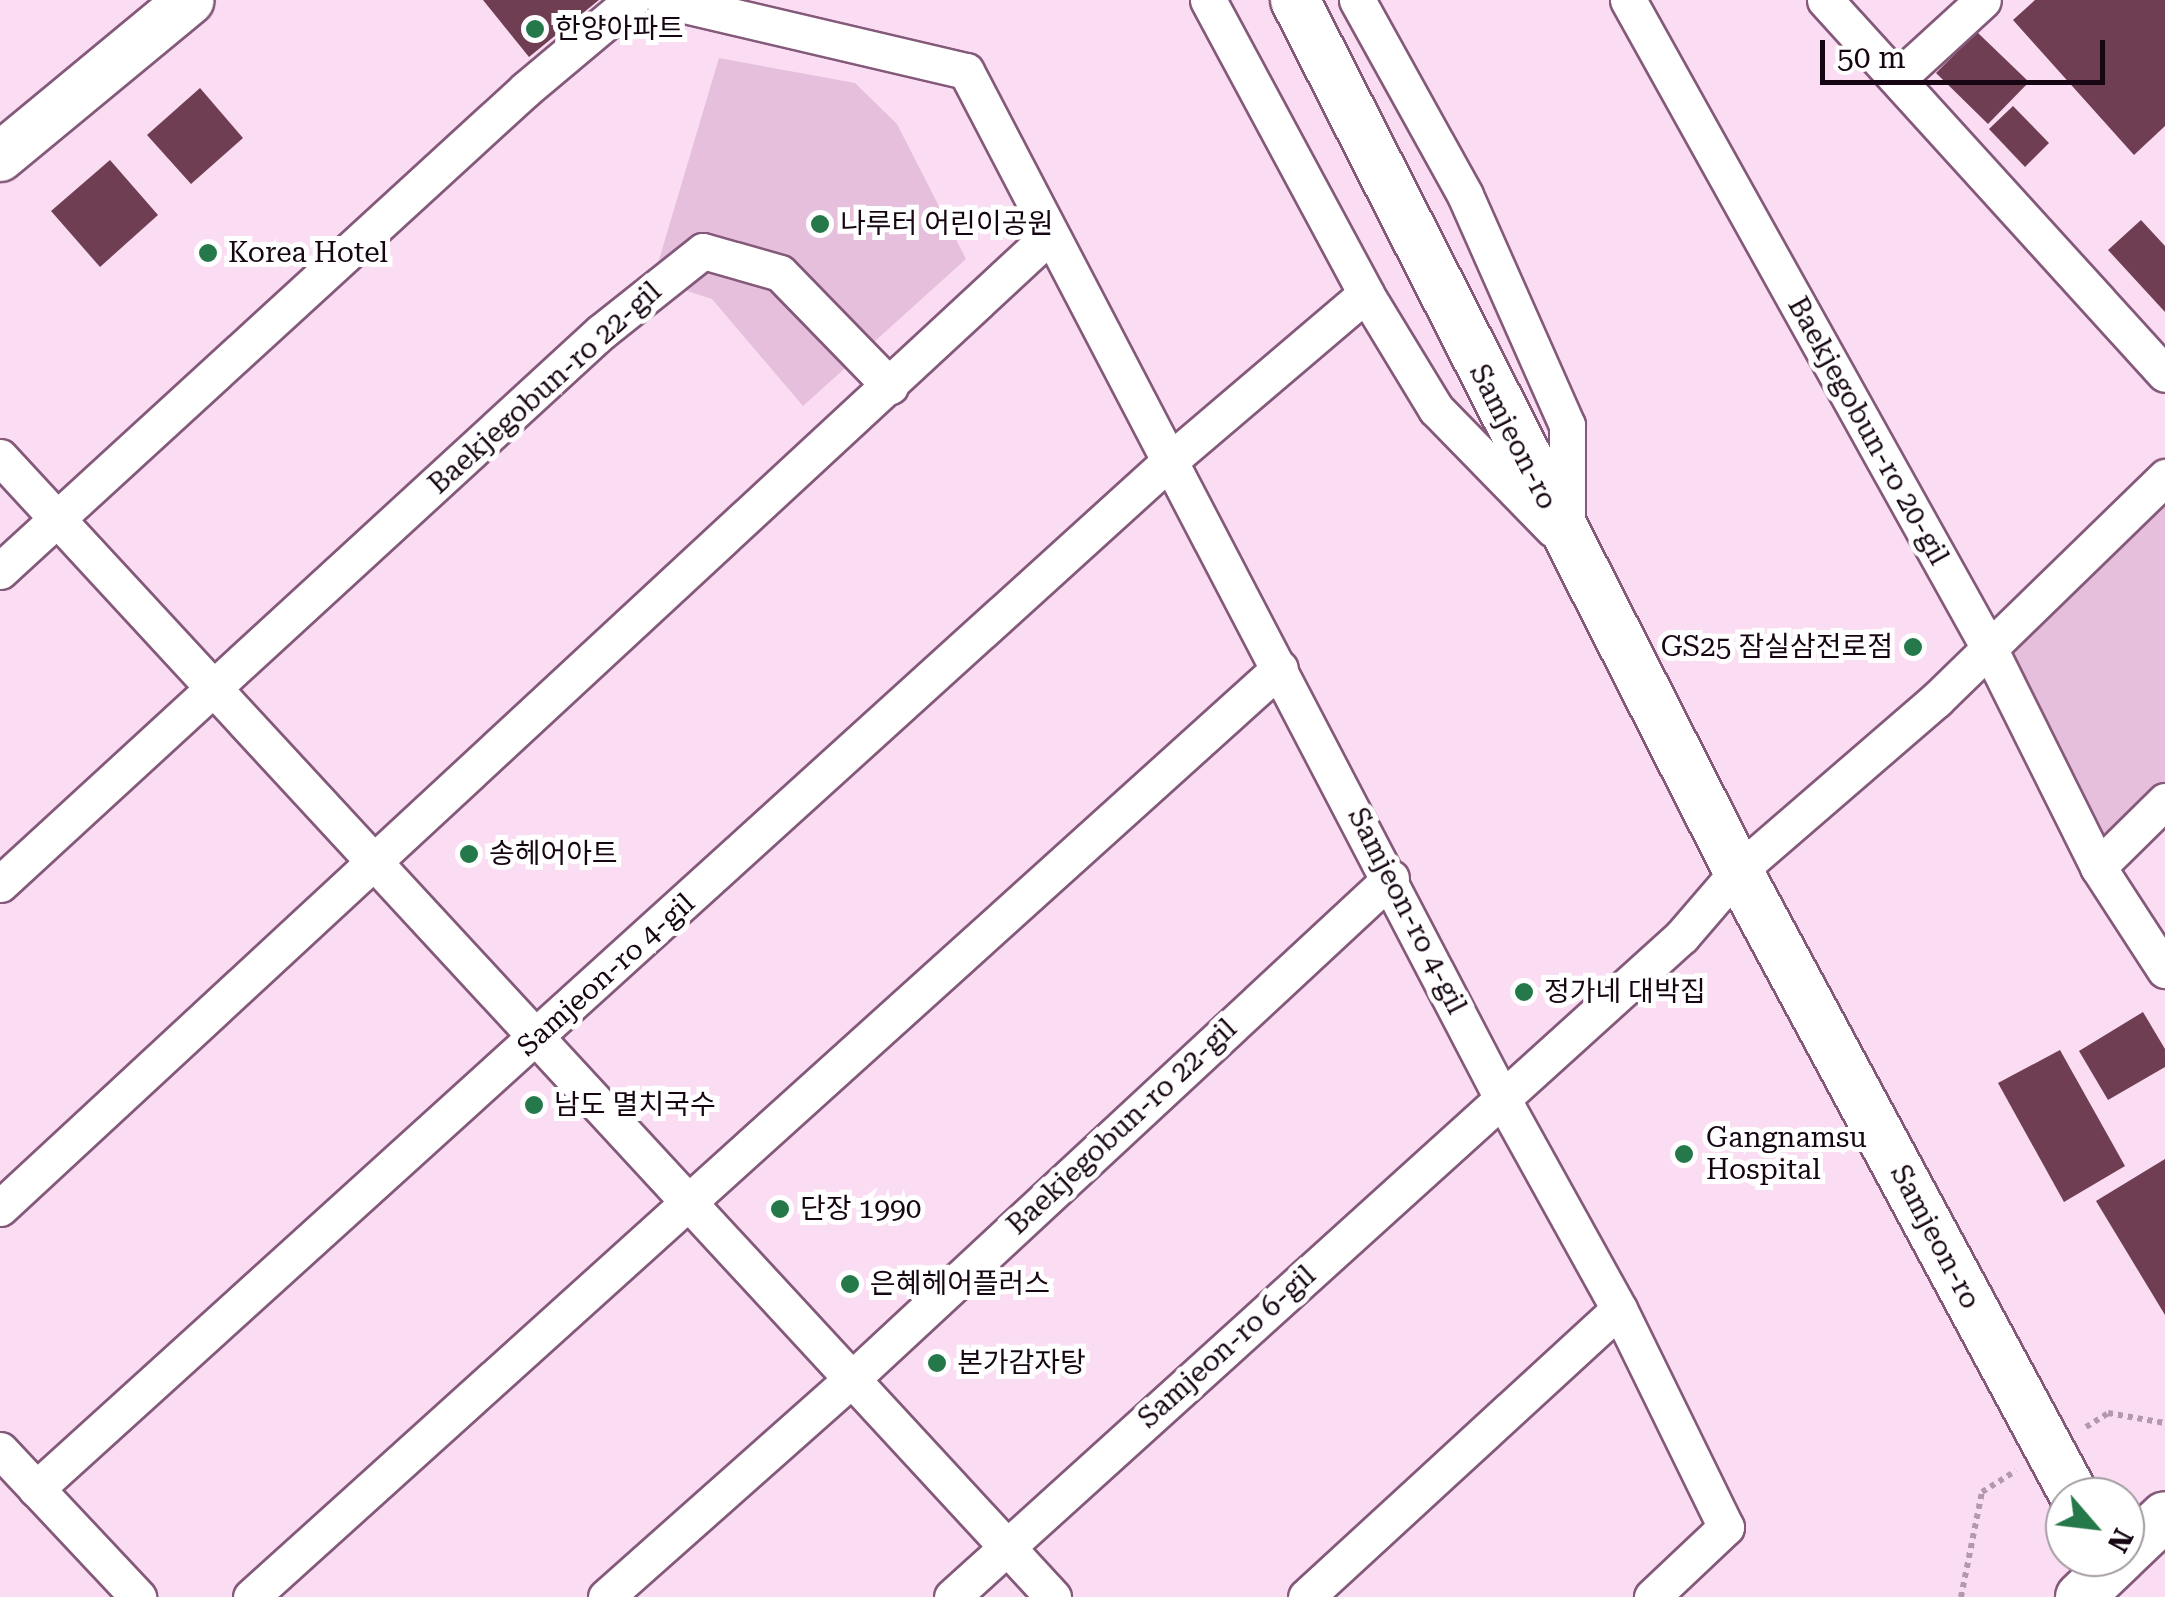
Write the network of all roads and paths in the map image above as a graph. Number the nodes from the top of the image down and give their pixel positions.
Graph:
1 (190, 0) edge
2 (632, 0) edge
3 (663, 0) edge
4 (1208, 0) edge
5 (1295, 0) edge
6 (1357, 0) edge
7 (1825, 0) edge
8 (1983, 0) edge
9 (1630, 1) edge
10 (1898, 78) junction
11 (0, 157) edge
12 (1050, 236) junction
13 (1366, 294) junction
14 (2165, 374) edge
15 (890, 386) junction
16 (0, 457) edge
17 (1173, 458) junction
18 (2165, 476) edge
19 (58, 520) junction
20 (1568, 544) junction
21 (0, 571) edge
22 (1989, 648) junction
23 (1280, 668) junction
24 (214, 690) junction
25 (2165, 802) edge
26 (378, 864) junction
27 (2098, 867) junction
28 (1738, 871) junction
29 (1390, 878) junction
30 (0, 884) edge
31 (2165, 970) edge
32 (540, 1035) junction
33 (1502, 1098) junction
34 (692, 1200) junction
35 (0, 1208) edge
36 (1619, 1309) junction
37 (854, 1377) junction
38 (0, 1450) edge
39 (2063, 1477) edge
40 (36, 1489) junction
41 (2165, 1516) edge
42 (2145, 1537) edge
43 (1007, 1546) junction
44 (138, 1597) edge
45 (251, 1597) edge
46 (606, 1597) edge
47 (952, 1597) edge
48 (1053, 1597) edge
49 (1306, 1597) edge
50 (1652, 1597) edge

1 - 11 main road
2 - 19 street
3 - 12 street
4 - 13 street
5 - 20 main road, Samjeon-ro
6 - 20 street
7 - 10 street
8 - 10 street
9 - 22 street, Baekjegobun-ro 20-gil
10 - 14 street
12 - 15 street
12 - 17 street, Samjeon-ro 4-gil
13 - 17 street, Samjeon-ro 4-gil
13 - 20 street
15 - 24 street, Baekjegobun-ro 22-gil
15 - 26 street
16 - 19 street
17 - 23 street, Samjeon-ro 4-gil
17 - 32 street, Samjeon-ro 4-gil
18 - 22 street
19 - 21 street
19 - 24 street
20 - 28 main road, Samjeon-ro
22 - 27 street, Baekjegobun-ro 20-gil
22 - 28 street
23 - 29 street, Samjeon-ro 4-gil
23 - 34 street
24 - 26 street
24 - 30 street, Baekjegobun-ro 22-gil
25 - 27 street
26 - 32 street
26 - 35 street
27 - 31 street, Baekjegobun-ro 20-gil
28 - 33 street, Samjeon-ro 6-gil
28 - 39 main road, Samjeon-ro
29 - 33 street, Samjeon-ro 4-gil
29 - 37 street, Baekjegobun-ro 22-gil
32 - 34 street
32 - 40 street, Samjeon-ro 4-gil
33 - 36 street
33 - 43 street, Samjeon-ro 6-gil
34 - 37 street
34 - 45 street
36 - 49 street
36 - 50 street
37 - 43 street
37 - 46 street, Baekjegobun-ro 22-gil
38 - 40 street
40 - 44 street
41 - 42 main road
43 - 47 street, Samjeon-ro 6-gil
43 - 48 street

